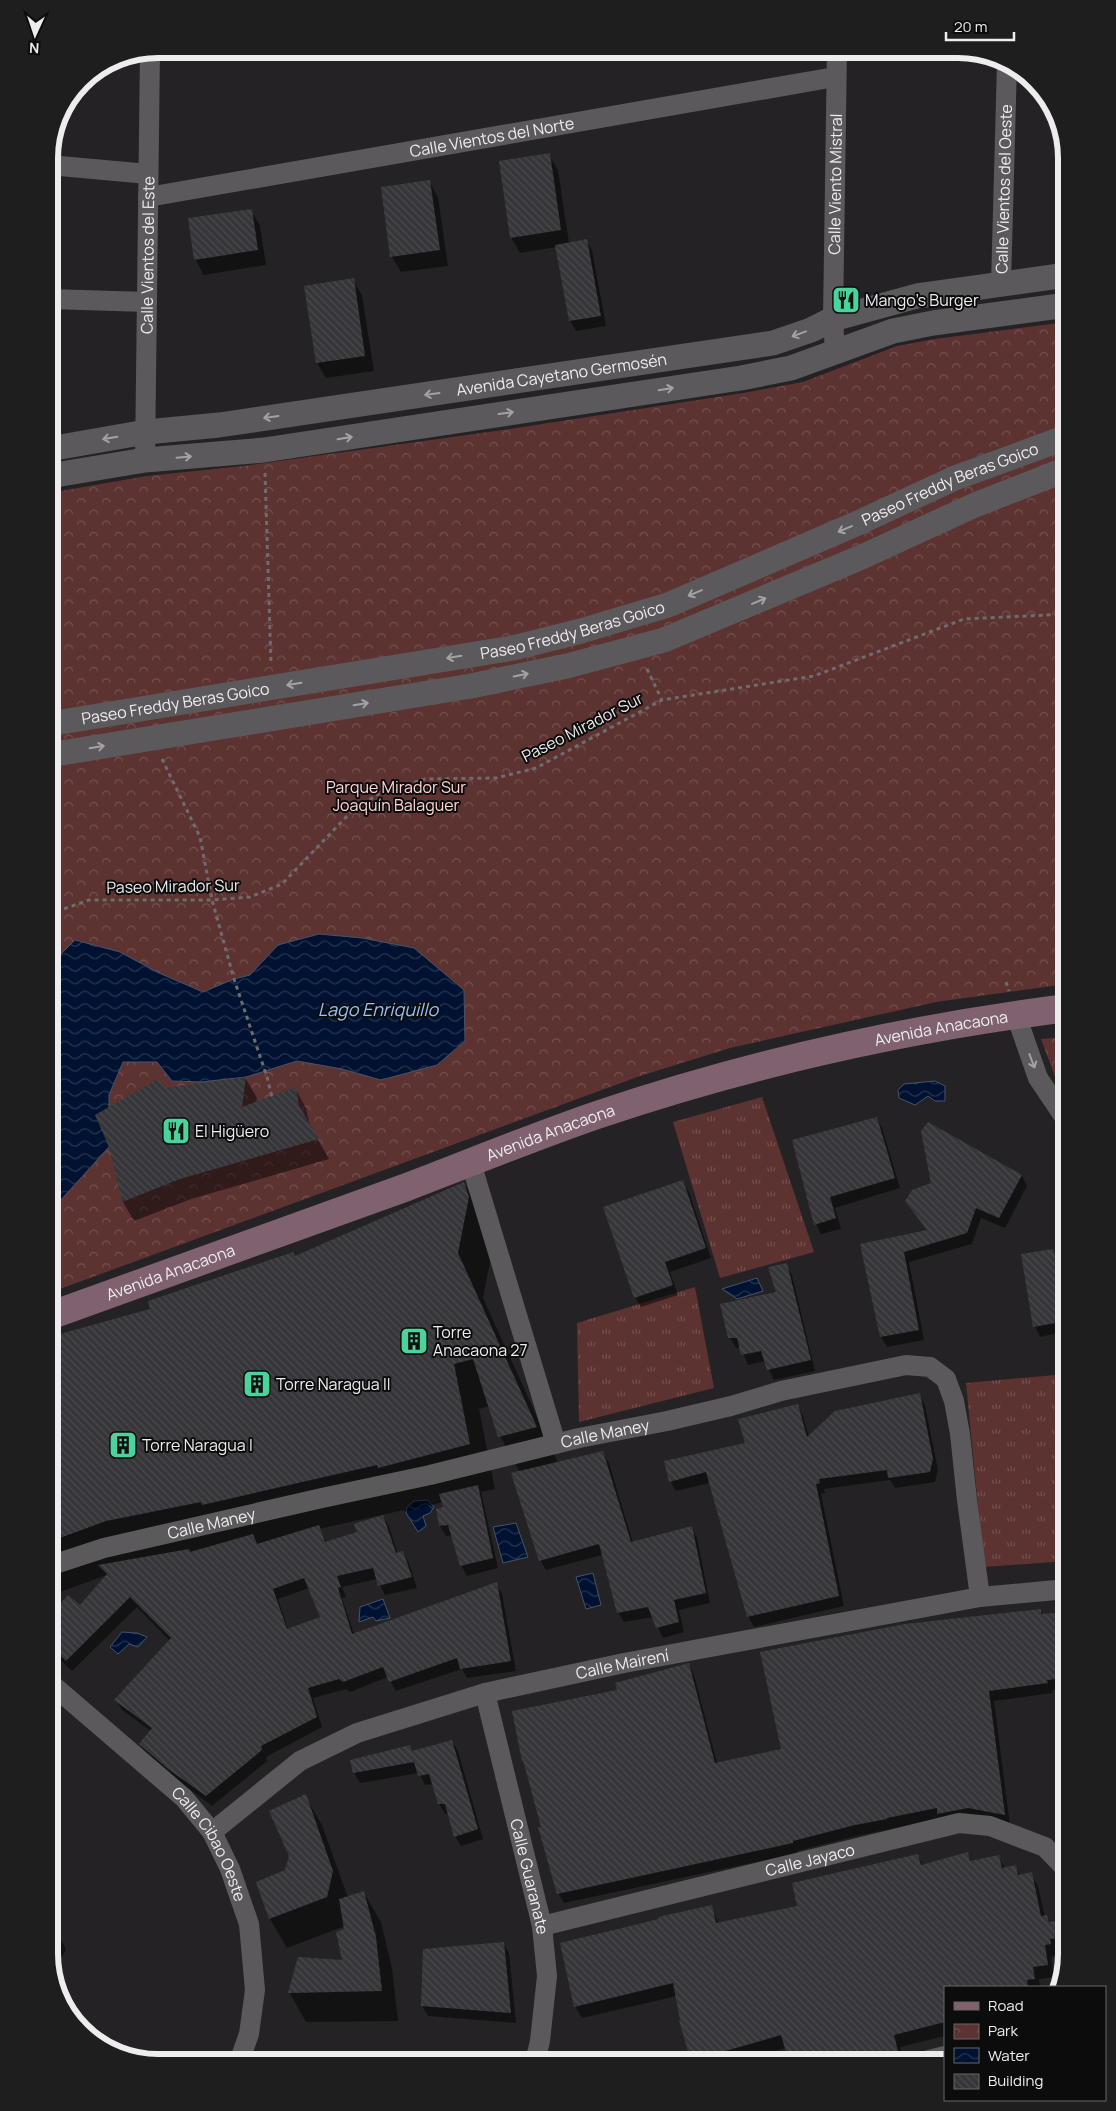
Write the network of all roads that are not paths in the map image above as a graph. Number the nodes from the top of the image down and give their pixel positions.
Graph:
1 (150, 58) edge
2 (836, 58) edge
3 (1007, 70) edge
4 (835, 77) junction
5 (58, 166) edge
6 (148, 174) junction
7 (148, 197) junction
8 (1058, 276) edge
9 (1002, 285) junction
10 (58, 299) edge
11 (147, 302) junction
12 (1058, 306) edge
13 (832, 319) junction
14 (835, 352) junction
15 (146, 432) junction
16 (1058, 440) edge
17 (58, 447) edge
18 (145, 460) junction
19 (1058, 473) edge
20 (58, 474) edge
21 (58, 723) edge
22 (58, 754) edge
23 (1058, 1009) edge
24 (1016, 1015) junction
25 (1058, 1108) edge
26 (471, 1163) junction
27 (58, 1313) edge
28 (556, 1444) junction
29 (58, 1563) edge
30 (1058, 1590) edge
31 (980, 1597) junction
32 (58, 1690) edge
33 (484, 1693) junction
34 (212, 1832) junction
35 (1058, 1861) edge
36 (542, 1926) junction
37 (241, 2053) edge
38 (537, 2053) edge

1 - 6 street, Calle Vientos del Este
2 - 4 street, Calle Viento Mistral
3 - 9 street, Calle Vientos del Oeste
4 - 7 street, Calle Vientos del Norte
4 - 13 street, Calle Viento Mistral
5 - 6 street
6 - 7 street, Calle Vientos del Este
7 - 11 street, Calle Vientos del Este
8 - 9 street, Avenida Cayetano Germosén
9 - 13 street, Avenida Cayetano Germosén
10 - 11 street
11 - 15 street, Calle Vientos del Este
12 - 14 street, Avenida Cayetano Germosén
13 - 14 street, Calle Viento Mistral
13 -> 15 street, Avenida Cayetano Germosén
18 -> 14 street, Avenida Cayetano Germosén
15 -> 17 street, Avenida Cayetano Germosén
15 - 18 street, Calle Vientos del Este
16 -> 21 street, Paseo Freddy Beras Goico
18 - 20 street, Avenida Cayetano Germosén
22 -> 19 street, Paseo Freddy Beras Goico
23 - 24 main road, Avenida Anacaona
24 -> 25 street
24 - 26 main road, Avenida Anacaona
26 - 27 main road, Avenida Anacaona
26 - 28 street
28 - 29 street, Calle Maney
28 - 31 street, Calle Maney
30 - 31 street, Calle Mairení
31 - 33 street, Calle Mairení
32 - 34 street, Calle Cibao Oeste
33 - 34 street, Calle Mairení
33 - 36 street, Calle Guaranate
34 - 37 street, Calle Cibao Oeste
35 - 36 street, Calle Jayaco
36 - 38 street, Calle Guaranate

